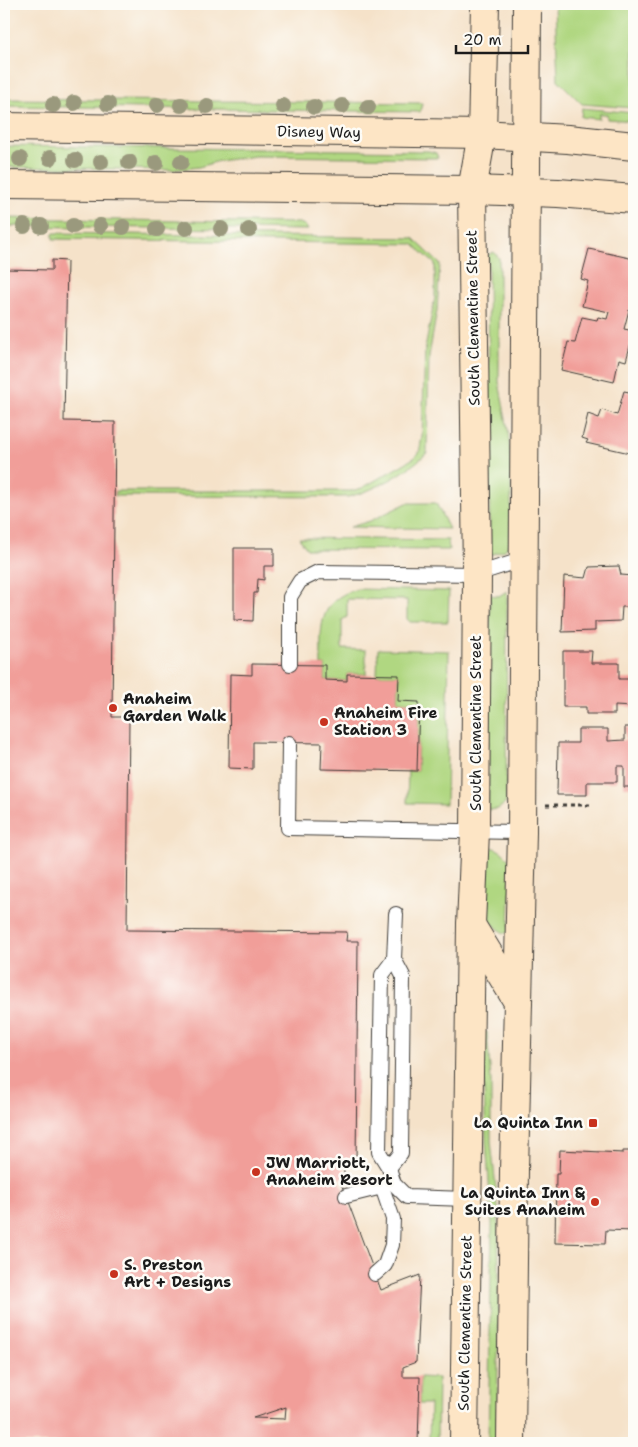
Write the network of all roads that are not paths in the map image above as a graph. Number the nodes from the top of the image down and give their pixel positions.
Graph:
1 (485, 4) edge
2 (527, 4) edge
3 (4, 127) edge
4 (482, 134) junction
5 (526, 136) junction
6 (634, 146) edge
7 (4, 185) edge
8 (472, 190) junction
9 (526, 192) junction
10 (634, 199) edge
11 (524, 560) junction
12 (477, 574) junction
13 (290, 664) dead end
14 (289, 743) dead end
15 (475, 831) junction
16 (522, 832) junction
17 (396, 914) dead end
18 (471, 925) junction
19 (394, 959) junction
20 (518, 1002) junction
21 (389, 1168) junction
22 (388, 1186) junction
23 (346, 1196) dead end
24 (467, 1199) junction
25 (375, 1274) dead end
26 (464, 1443) edge
27 (511, 1443) edge

1 - 4 street, South Clementine Street
2 - 5 street
3 - 4 street, Disney Way
4 - 5 street, Disney Way
4 - 8 street, South Clementine Street
5 - 6 street, Disney Way
5 - 9 street
7 - 8 street
8 - 9 street
8 - 12 street, South Clementine Street
9 - 10 street
9 - 11 street
11 - 12 lane
11 - 16 street
12 - 13 lane
12 - 15 street, South Clementine Street
14 - 15 lane
15 - 16 lane
15 - 18 street, South Clementine Street
16 - 20 street
17 - 19 lane
18 - 20 street
18 - 24 street, South Clementine Street
19 - 21 lane
19 - 21 lane
20 - 27 street
21 - 22 lane
22 - 23 lane
22 - 24 lane
22 - 25 lane
24 - 26 street, South Clementine Street

